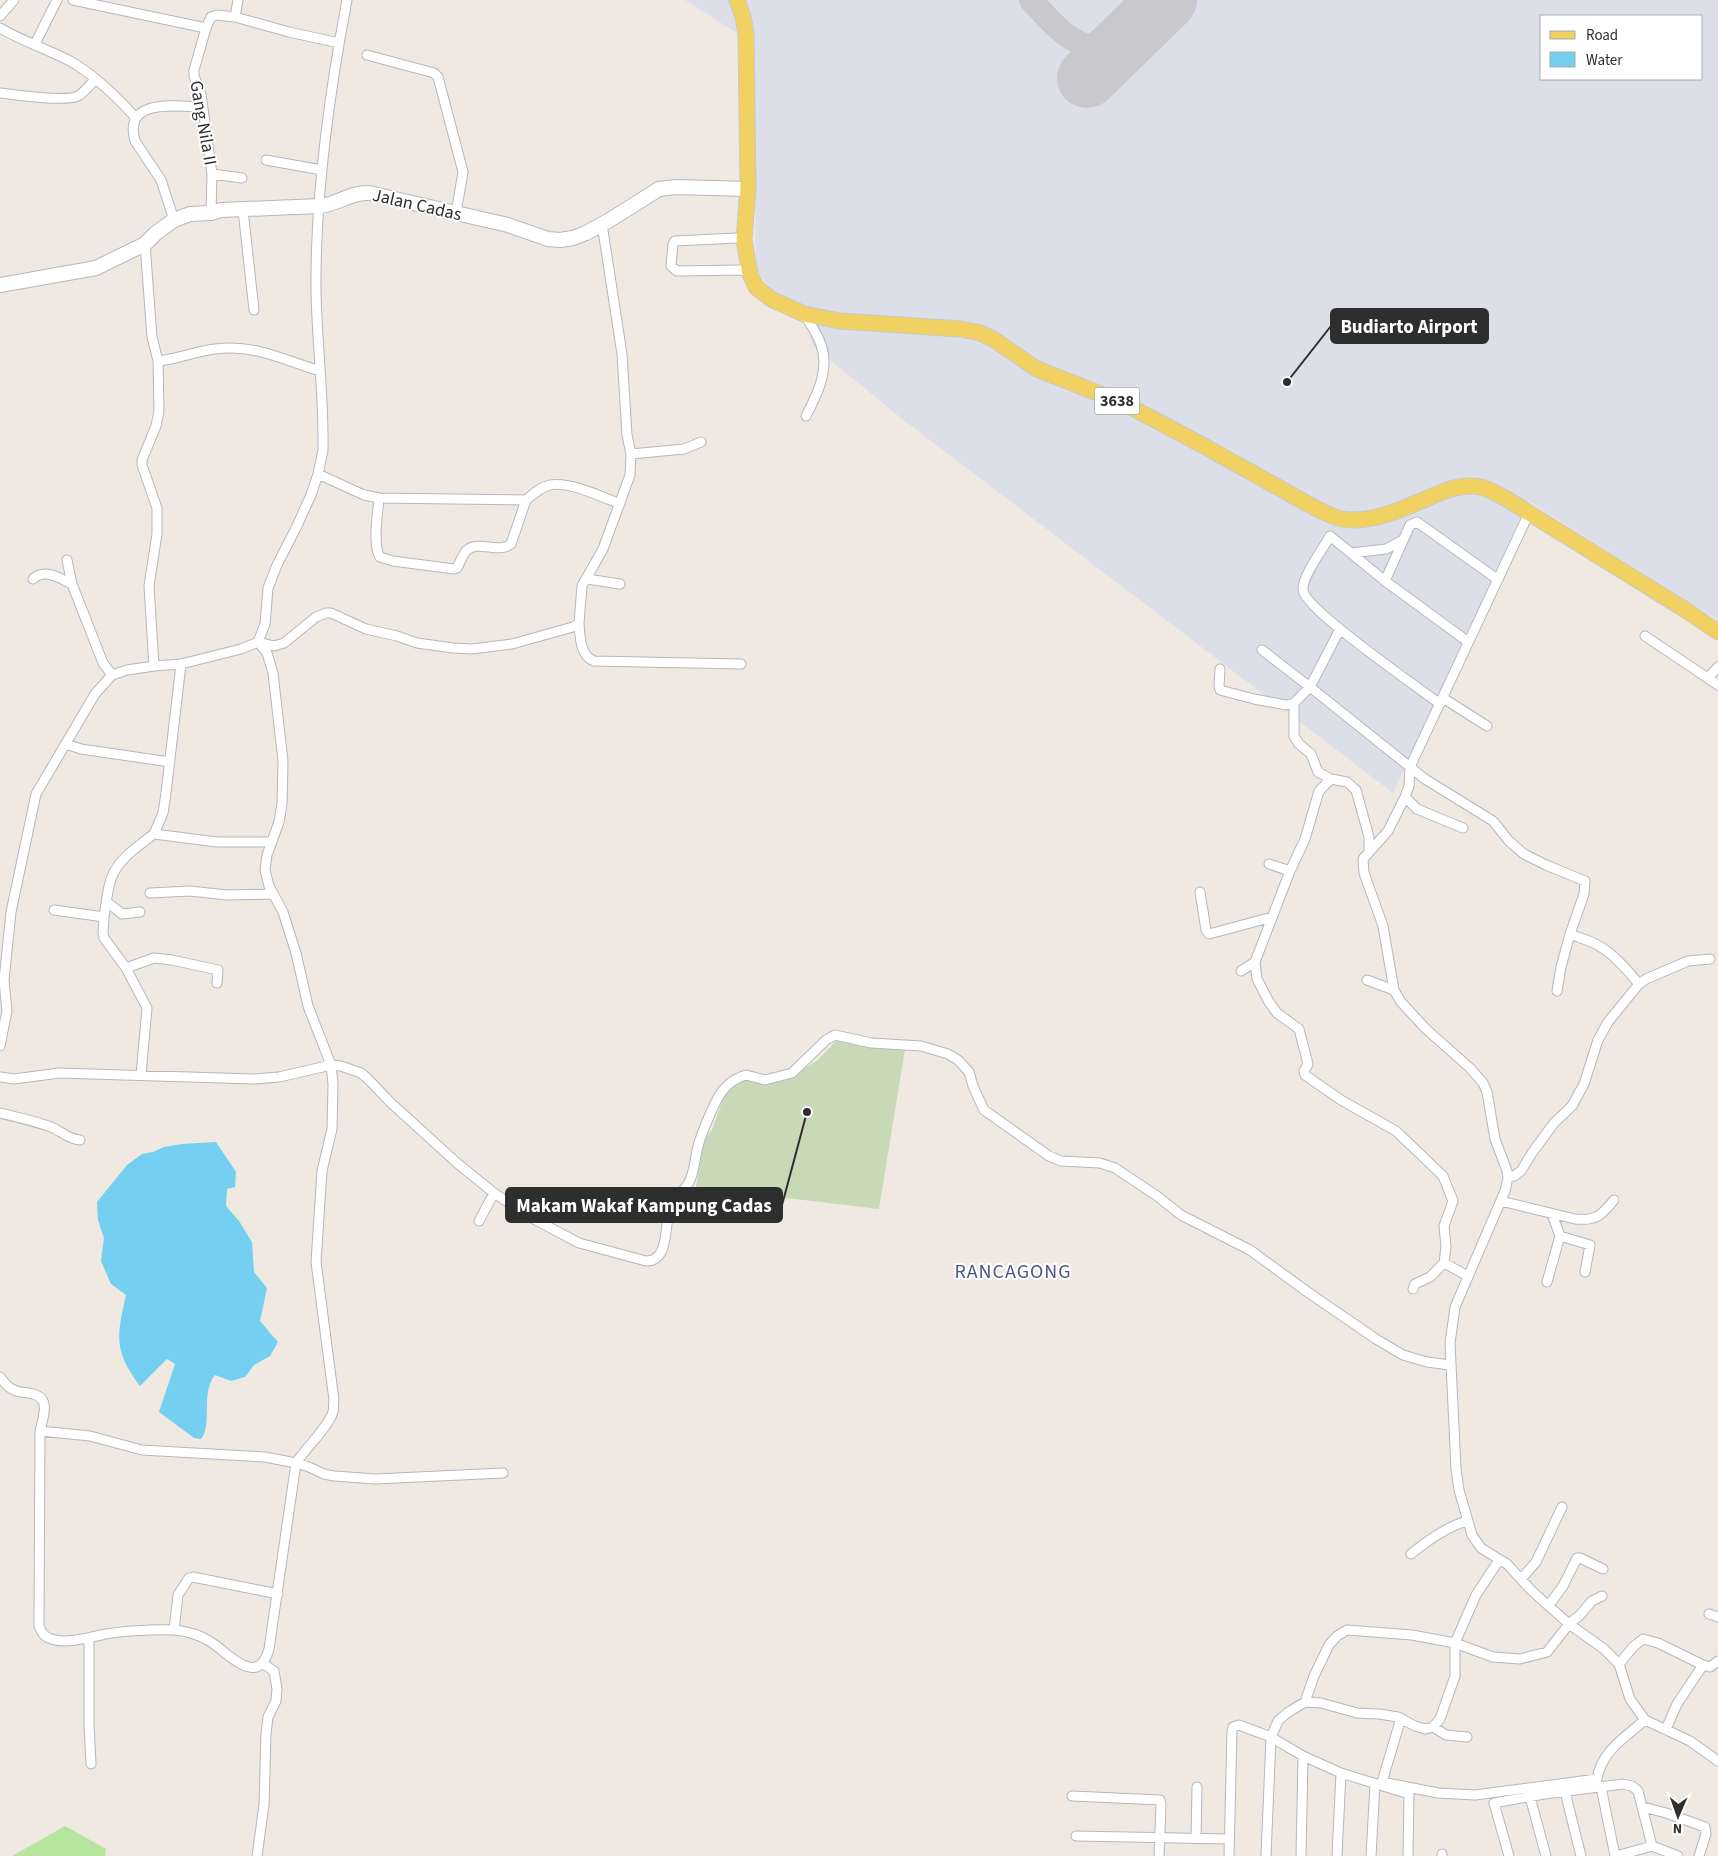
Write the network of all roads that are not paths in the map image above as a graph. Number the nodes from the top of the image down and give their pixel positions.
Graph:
1 (14, 0) edge
2 (57, 0) edge
3 (73, 0) edge
4 (238, 0) edge
5 (347, 0) edge
6 (737, 0) edge
7 (0, 16) edge
8 (235, 17) junction
9 (0, 28) edge
10 (206, 28) junction
11 (338, 43) junction
12 (35, 44) junction
13 (367, 55) dead end
14 (94, 79) junction
15 (0, 93) edge
16 (202, 107) junction
17 (135, 117) junction
18 (266, 160) dead end
19 (322, 170) junction
20 (212, 174) junction
21 (242, 178) dead end
22 (748, 189) junction
23 (318, 206) junction
24 (243, 210) junction
25 (211, 213) junction
26 (456, 213) junction
27 (174, 220) junction
28 (602, 224) junction
29 (744, 240) junction
30 (145, 244) junction
31 (750, 274) junction
32 (0, 285) edge
33 (254, 310) dead end
34 (804, 314) junction
35 (158, 362) junction
36 (320, 371) junction
37 (806, 416) dead end
38 (701, 442) dead end
39 (631, 454) junction
40 (318, 474) junction
41 (379, 498) junction
42 (526, 500) junction
43 (620, 504) junction
44 (1528, 513) junction
45 (1404, 540) junction
46 (1351, 553) junction
47 (67, 560) dead end
48 (33, 579) dead end
49 (587, 579) junction
50 (1497, 579) junction
51 (1385, 581) junction
52 (72, 584) junction
53 (620, 584) dead end
54 (579, 623) junction
55 (1340, 629) junction
56 (1718, 632) edge
57 (1645, 636) dead end
58 (258, 642) junction
59 (1467, 642) junction
60 (1262, 650) dead end
61 (181, 664) junction
62 (741, 664) dead end
63 (154, 666) junction
64 (1718, 667) edge
65 (1220, 669) dead end
66 (112, 675) junction
67 (1708, 678) junction
68 (1718, 685) edge
69 (1310, 686) junction
70 (1442, 701) junction
71 (1294, 703) junction
72 (1487, 726) dead end
73 (66, 744) junction
74 (170, 762) junction
75 (1410, 767) junction
76 (1331, 778) junction
77 (1405, 797) junction
78 (1463, 828) dead end
79 (154, 834) junction
80 (271, 842) junction
81 (1369, 851) junction
82 (1269, 864) dead end
83 (1290, 871) junction
84 (1200, 892) dead end
85 (150, 893) dead end
86 (273, 894) junction
87 (107, 902) junction
88 (54, 910) dead end
89 (140, 912) dead end
90 (104, 917) junction
91 (1272, 917) junction
92 (1570, 934) junction
93 (1710, 958) dead end
94 (1255, 962) junction
95 (126, 968) junction
96 (1241, 971) dead end
97 (1367, 980) dead end
98 (217, 983) dead end
99 (1639, 984) junction
100 (1394, 990) junction
101 (1557, 991) dead end
102 (0, 1046) edge
103 (331, 1065) junction
104 (141, 1075) junction
105 (0, 1077) edge
106 (0, 1112) edge
107 (80, 1140) dead end
108 (1508, 1178) junction
109 (494, 1193) junction
110 (1614, 1200) dead end
111 (1501, 1201) junction
112 (1552, 1214) junction
113 (479, 1221) dead end
114 (1560, 1236) junction
115 (1444, 1263) junction
116 (1585, 1272) dead end
117 (1468, 1276) junction
118 (1547, 1282) dead end
119 (1413, 1289) dead end
120 (1450, 1365) junction
121 (0, 1377) edge
122 (40, 1431) junction
123 (296, 1463) junction
124 (503, 1473) dead end
125 (1562, 1507) dead end
126 (1467, 1521) junction
127 (1411, 1554) dead end
128 (1498, 1560) junction
129 (1604, 1569) dead end
130 (1521, 1579) junction
131 (278, 1594) junction
132 (1602, 1596) dead end
133 (1549, 1606) junction
134 (1569, 1624) junction
135 (174, 1630) junction
136 (89, 1638) junction
137 (1455, 1643) junction
138 (1718, 1661) edge
139 (262, 1663) junction
140 (1619, 1664) junction
141 (1710, 1668) edge
142 (1305, 1702) junction
143 (1401, 1718) junction
144 (1646, 1720) junction
145 (1434, 1727) junction
146 (1666, 1729) junction
147 (1271, 1737) junction
148 (1467, 1737) dead end
149 (1303, 1756) junction
150 (1718, 1761) edge
151 (91, 1764) dead end
152 (1340, 1773) junction
153 (1374, 1784) junction
154 (1197, 1787) dead end
155 (1601, 1787) junction
156 (1565, 1792) junction
157 (1072, 1796) dead end
158 (1530, 1796) junction
159 (1643, 1807) junction
160 (1076, 1836) dead end
161 (1159, 1837) junction
162 (1196, 1838) junction
163 (1229, 1839) junction
164 (1652, 1846) junction
165 (257, 1856) edge
166 (1158, 1856) edge
167 (1229, 1856) edge
168 (1266, 1856) edge
169 (1301, 1856) edge
170 (1337, 1856) edge
171 (1371, 1856) edge
172 (1408, 1856) edge
173 (1509, 1856) edge
174 (1546, 1856) edge
175 (1581, 1856) edge
176 (1615, 1856) edge
177 (1678, 1856) edge
178 (1699, 1856) edge

1 - 7 street
2 - 12 street
3 - 10 street
4 - 8 street
5 - 11 street
6 - 22 main road, 3638
8 - 10 street
8 - 11 street
9 - 12 street
10 - 16 street, Gang Nila II
11 - 19 street
12 - 14 street
13 - 26 street
14 - 15 street
14 - 17 street
16 - 17 street
16 - 20 street, Gang Nila II
17 - 27 street
18 - 19 street
19 - 23 street
20 - 21 street
20 - 25 street, Gang Nila II
22 - 28 street, Jalan Cadas
22 - 29 main road, 3638
23 - 24 street, Jalan Cadas
23 - 26 street, Jalan Cadas
23 - 36 street
24 - 25 street, Jalan Cadas
24 - 33 street
25 - 27 street, Jalan Cadas
26 - 28 street, Jalan Cadas
27 - 30 street, Jalan Cadas
28 - 39 street
29 - 31 main road, 3638
29 - 31 street
30 - 32 street, Jalan Cadas
30 - 35 street
31 - 34 main road, 3638
34 - 37 street
34 - 44 main road, 3638
35 - 36 street
35 - 63 street
36 - 40 street
38 - 39 street
39 - 43 street
40 - 41 street
40 - 58 street
41 - 42 street
41 - 42 street
42 - 43 street
43 - 49 street
44 - 50 street
44 - 56 main road, 3638
45 - 46 street
45 - 50 street
45 - 51 street
46 - 51 street
46 - 55 street
47 - 52 street
48 - 52 street
49 - 53 street
49 - 54 street
50 - 59 street
51 - 59 street
52 - 66 street
54 - 58 street
54 - 62 street
55 - 69 street
55 - 70 street
57 - 67 street
58 - 61 street
58 - 80 street
59 - 70 street
60 - 69 street
61 - 63 street
61 - 74 street
63 - 66 street
64 - 67 street
65 - 71 street
66 - 73 street
67 - 68 street
69 - 71 street
69 - 75 street
70 - 72 street
70 - 75 street
71 - 76 street
73 - 74 street
73 - 102 street
74 - 79 street
75 - 77 street
75 - 92 street
76 - 81 street
76 - 83 street
77 - 78 street
77 - 81 street
79 - 80 street
79 - 87 street
80 - 86 street
81 - 100 street
82 - 83 street
83 - 91 street
84 - 91 street
85 - 86 street
86 - 103 street
87 - 89 street
87 - 90 street
88 - 90 street
90 - 95 street
91 - 94 street
92 - 99 street
92 - 101 street
93 - 99 street
94 - 96 street
94 - 115 street
95 - 98 street
95 - 104 street
97 - 100 street
99 - 108 street
100 - 108 street
103 - 104 street
103 - 109 street
103 - 123 street
104 - 105 street
106 - 107 street
108 - 111 street
109 - 113 street
109 - 120 street
110 - 112 street
111 - 112 street
111 - 117 street
112 - 114 street
114 - 116 street
114 - 118 street
115 - 117 street
115 - 119 street
117 - 120 street
120 - 126 street
121 - 122 street
122 - 123 street
122 - 136 street
123 - 124 street
123 - 131 street
125 - 130 street
126 - 127 street
126 - 128 street
128 - 130 street
128 - 137 street
129 - 133 street
130 - 133 street
131 - 135 street
131 - 139 street
132 - 134 street
133 - 134 street
134 - 137 street
134 - 140 street
135 - 136 street
135 - 139 street
136 - 151 street
137 - 142 street
137 - 145 street
138 - 141 street
139 - 165 street
140 - 141 street
140 - 144 street
141 - 146 street
142 - 143 street
142 - 147 street
143 - 144 street
143 - 145 street
144 - 146 street
145 - 148 street
146 - 150 street
147 - 149 street
147 - 163 street
147 - 168 street
149 - 152 street
149 - 169 street
152 - 153 street
152 - 170 street
153 - 171 street
153 - 172 street
154 - 162 street
155 - 156 street
155 - 159 street
155 - 176 street
156 - 158 street
156 - 175 street
157 - 161 street
158 - 173 street
158 - 174 street
159 - 164 street
159 - 178 street
160 - 161 street
161 - 162 street
161 - 166 street
162 - 163 street
163 - 167 street
164 - 176 street
164 - 177 street

